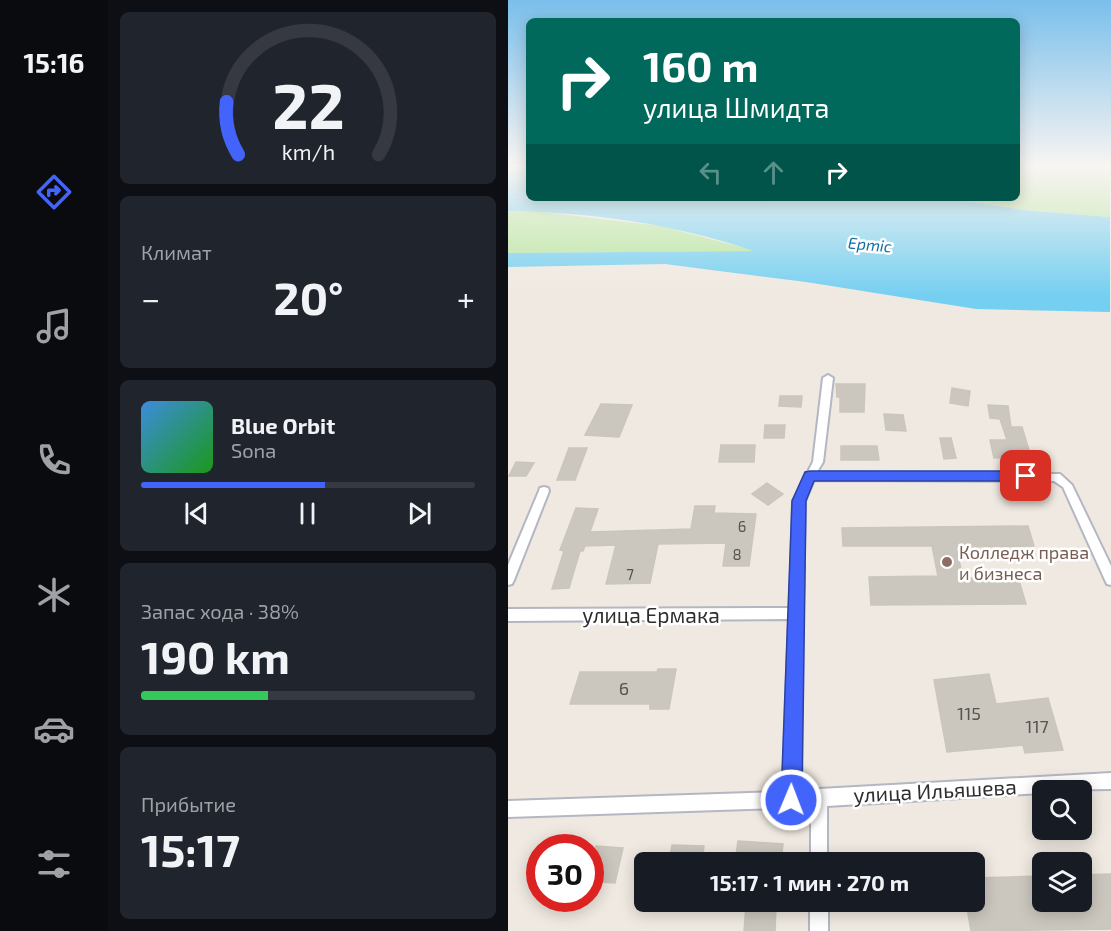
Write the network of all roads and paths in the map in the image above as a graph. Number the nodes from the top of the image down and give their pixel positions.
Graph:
1 (828, 378) dead end
2 (807, 482) junction
3 (544, 491) dead end
4 (508, 580) edge
5 (1111, 580) edge
6 (795, 613) junction
7 (508, 615) edge
8 (1111, 781) edge
9 (819, 797) junction
10 (791, 800) junction
11 (508, 809) edge
12 (819, 852) edge
13 (819, 912) edge
14 (819, 931) edge

1 - 2 street
2 - 5 street
2 - 6 street
3 - 4 street
6 - 7 street, улица Ермака
6 - 10 street
8 - 9 street, улица Ильяшева
9 - 10 street, улица Ильяшева
9 - 12 street
10 - 11 street, улица Ильяшева
13 - 14 street

